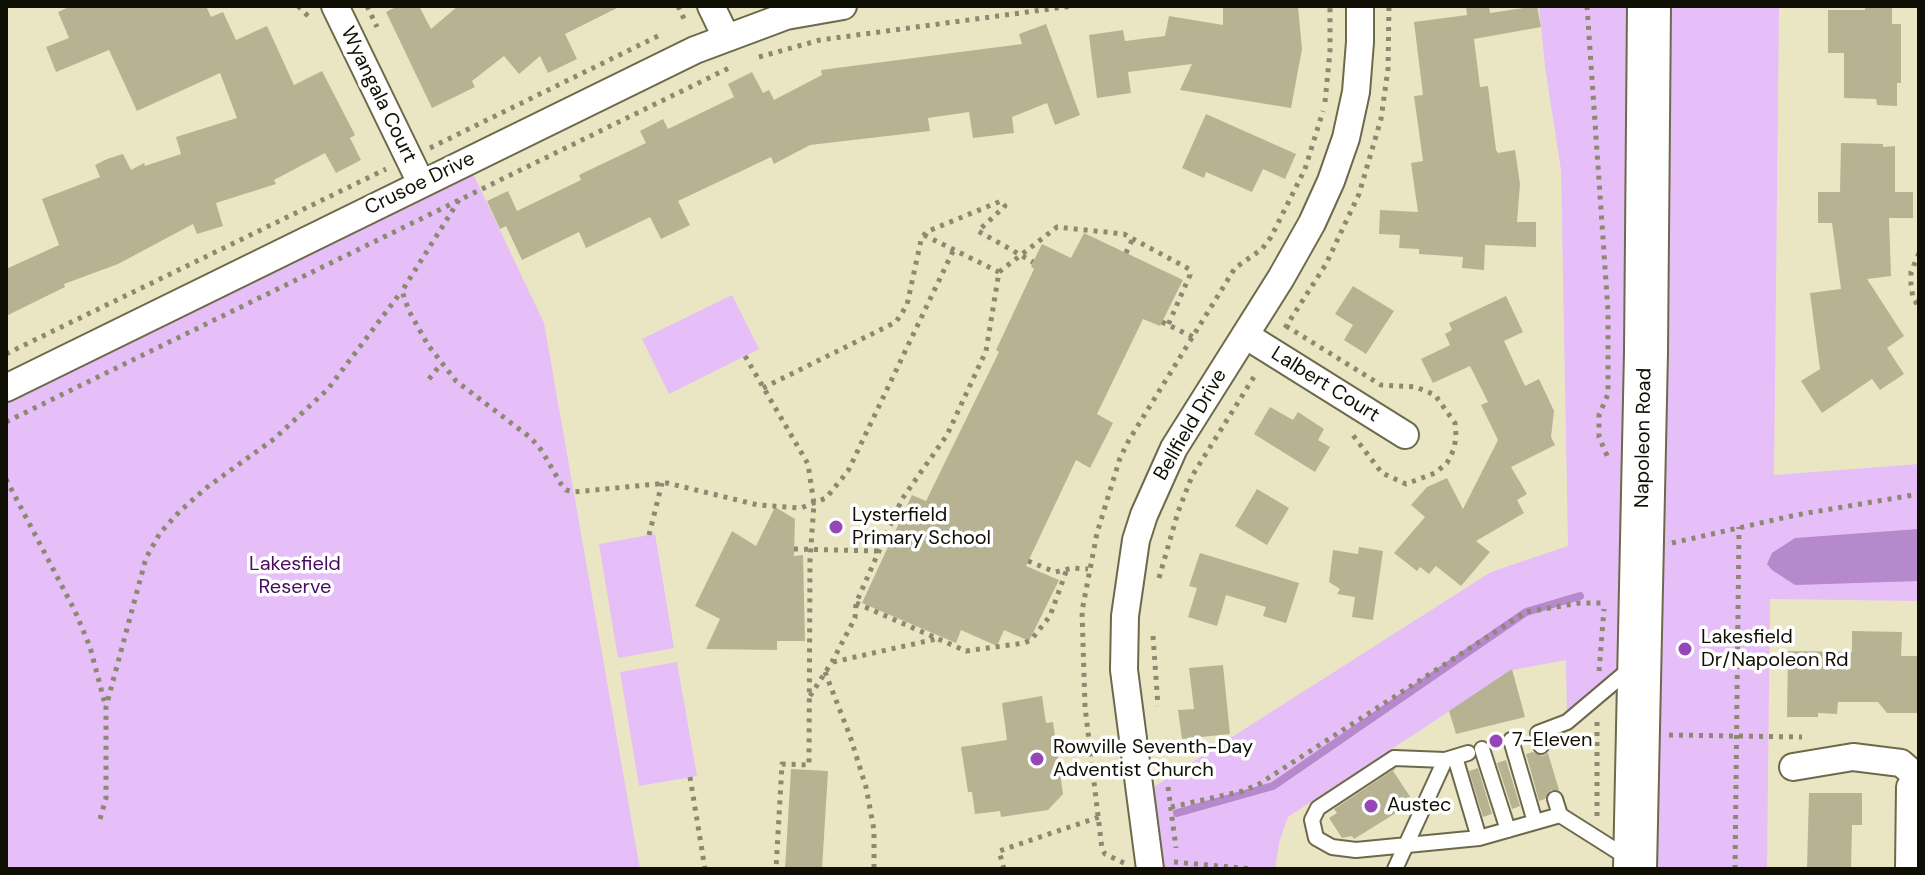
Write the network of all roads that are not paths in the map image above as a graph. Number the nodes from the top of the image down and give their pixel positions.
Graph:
1 (335, 6) edge
2 (843, 6) edge
3 (1360, 6) edge
4 (1649, 6) edge
5 (702, 13) edge
6 (726, 37) junction
7 (421, 183) junction
8 (1245, 335) junction
9 (6, 388) edge
10 (1405, 435) dead end
11 (1638, 662) junction
12 (1511, 740) dead end
13 (1541, 746) dead end
14 (1463, 754) junction
15 (1793, 767) dead end
16 (1917, 775) edge
17 (1555, 799) dead end
18 (1560, 815) junction
19 (1535, 822) junction
20 (1508, 830) junction
21 (1479, 838) junction
22 (1405, 845) junction
23 (1166, 864) edge
24 (1635, 866) edge
25 (1395, 869) edge
26 (1909, 869) edge

1 - 7 street, Wyangala Court
2 - 6 street, Crusoe Drive
3 - 8 street, Bellfield Drive
4 - 11 main road, Napoleon Road
5 - 6 street
6 - 7 street, Crusoe Drive
7 - 9 street, Crusoe Drive
8 - 10 street, Lalbert Court
8 - 23 street, Bellfield Drive
11 - 13 lane
11 - 24 main road, Napoleon Road
12 - 19 lane
14 - 20 lane
14 - 21 lane
14 - 22 lane
14 - 22 lane
15 - 16 street
16 - 26 street
17 - 18 lane
18 - 19 lane
18 - 24 lane
19 - 20 lane
20 - 21 lane
21 - 22 lane
22 - 25 lane

